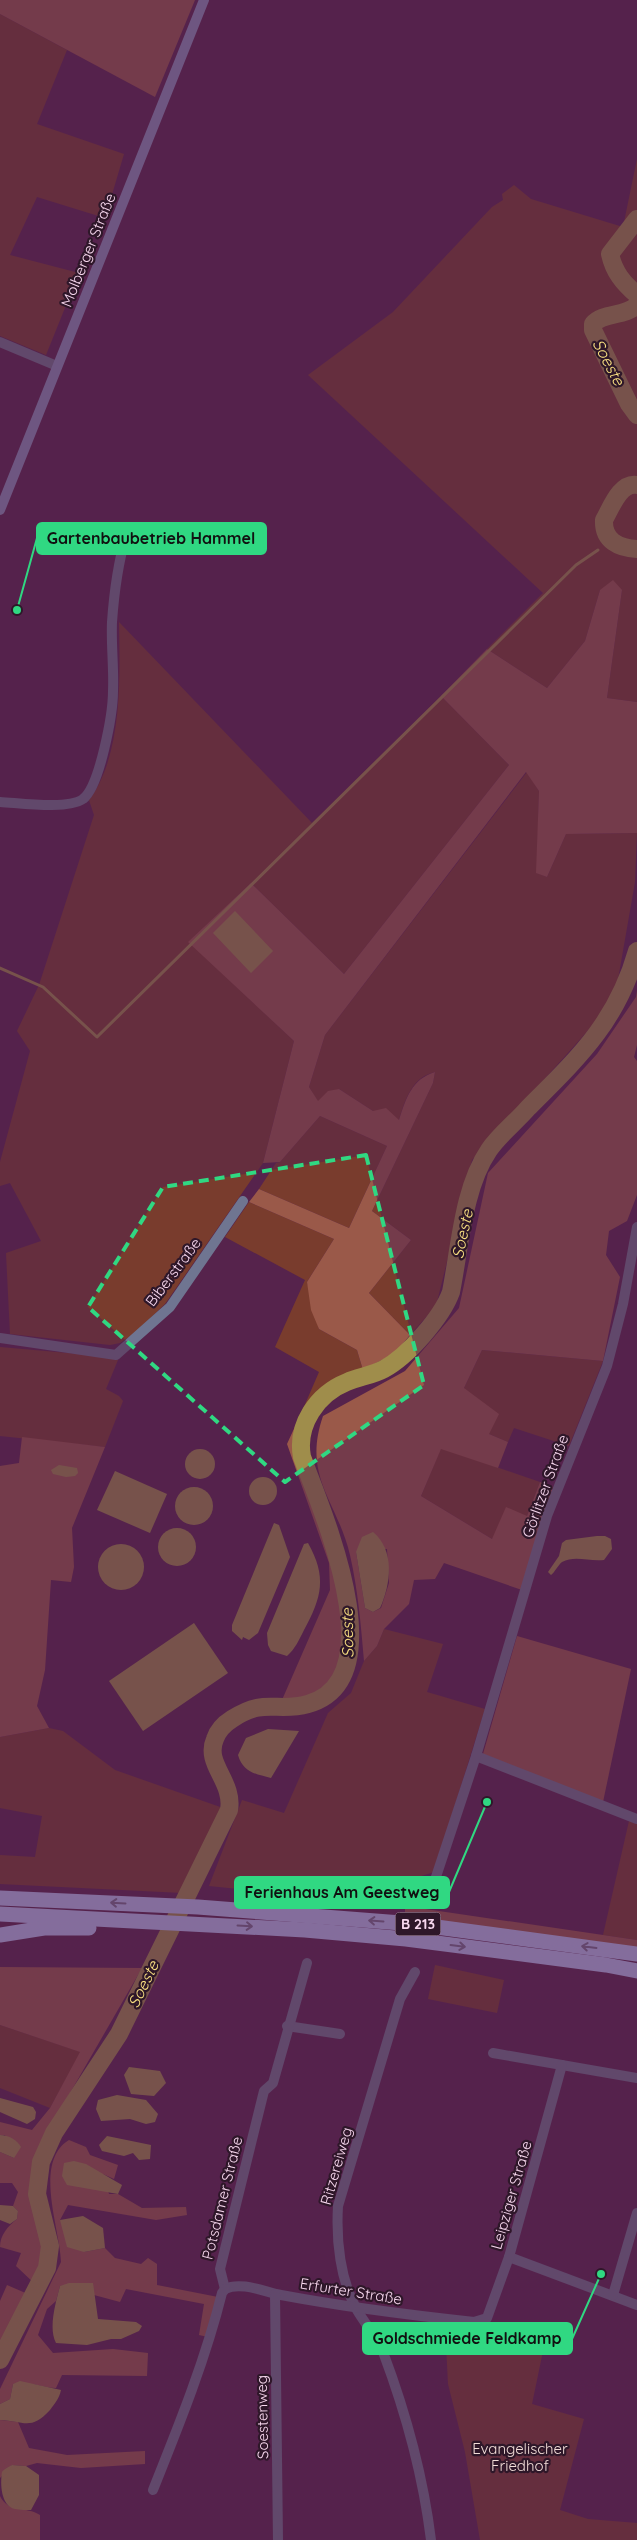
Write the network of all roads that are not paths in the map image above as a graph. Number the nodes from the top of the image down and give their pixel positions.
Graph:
1 (204, 0) edge
2 (0, 342) edge
3 (57, 366) junction
4 (0, 510) edge
5 (126, 536) dead end
6 (0, 802) edge
7 (243, 1201) dead end
8 (637, 1227) edge
9 (0, 1338) edge
10 (476, 1756) junction
11 (637, 1819) edge
12 (0, 1898) edge
13 (429, 1898) dead end
14 (0, 1914) edge
15 (165, 1922) junction
16 (0, 1935) edge
17 (637, 1954) edge
18 (306, 1963) dead end
19 (637, 1971) edge
20 (415, 1972) dead end
21 (287, 2026) junction
22 (340, 2034) dead end
23 (493, 2053) dead end
24 (562, 2065) junction
25 (637, 2078) edge
26 (637, 2213) edge
27 (509, 2256) junction
28 (225, 2289) junction
29 (275, 2294) junction
30 (613, 2295) junction
31 (637, 2305) edge
32 (356, 2309) junction
33 (474, 2322) joint
34 (153, 2490) dead end
35 (278, 2540) edge
36 (431, 2540) edge

1 - 3 main road, Molberger Straße
2 - 3 street
3 - 4 main road, Molberger Straße
5 - 6 street
7 - 9 street, Biberstraße
8 - 10 street, Görlitzer Straße
10 - 11 street
10 - 13 street, Görlitzer Straße
17 -> 12 highway, B 213
14 - 15 highway, B 213
15 - 16 highway, B 213
15 -> 19 highway, B 213
18 - 21 street, Potsdamer Straße
20 - 32 street, Ritzereiweg
21 - 22 street
21 - 28 street, Potsdamer Straße
23 - 24 street
24 - 25 street
24 - 27 street, Leipziger Straße
26 - 30 street
27 - 30 street
27 - 33 street, Leipziger Straße
28 - 29 street, Erfurter Straße
28 - 34 street, Potsdamer Straße
29 - 32 street, Erfurter Straße
29 - 35 street, Soestenweg
30 - 31 street
32 - 33 street, Erfurter Straße
32 - 36 street, Ritzereiweg

